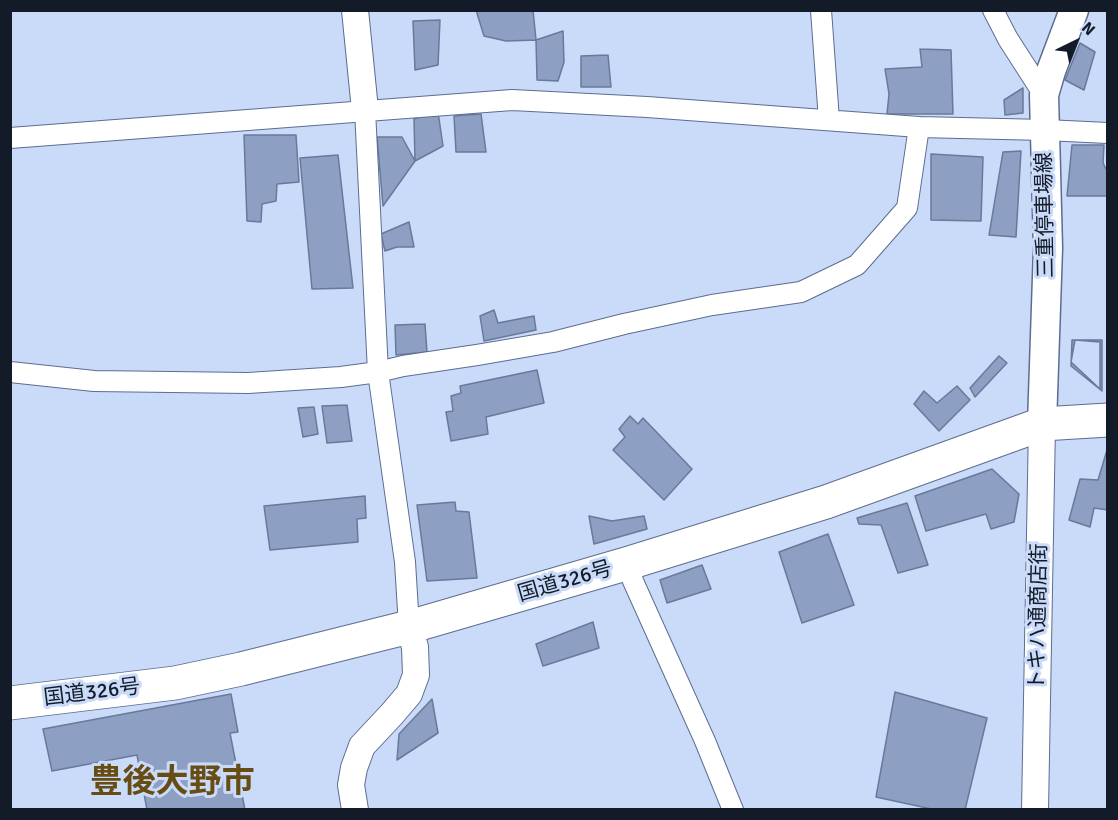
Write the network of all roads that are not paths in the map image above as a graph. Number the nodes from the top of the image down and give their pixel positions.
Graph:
1 (355, 10) edge
2 (821, 10) edge
3 (993, 10) edge
4 (1074, 10) edge
5 (1044, 95) junction
6 (365, 110) junction
7 (829, 120) junction
8 (919, 127) junction
9 (1045, 130) junction
10 (1107, 133) edge
11 (10, 138) edge
12 (10, 372) edge
13 (378, 372) junction
14 (1107, 420) edge
15 (1042, 424) junction
16 (629, 563) junction
17 (409, 627) junction
18 (10, 704) edge
19 (355, 810) edge
20 (733, 810) edge
21 (1035, 810) edge

1 - 6 street
2 - 7 street
3 - 5 street
4 - 5 main road, 三重停車場線
5 - 9 main road, 三重停車場線
6 - 7 street
6 - 11 street
6 - 13 street
7 - 8 street
8 - 9 street
8 - 13 street
9 - 10 street
9 - 15 main road, 三重停車場線
12 - 13 street
13 - 17 street
14 - 15 highway, 国道326号
15 - 16 highway, 国道326号
15 - 21 street, トキハ通商店街
16 - 17 highway, 国道326号
16 - 20 street
17 - 18 highway, 国道326号
17 - 19 street

